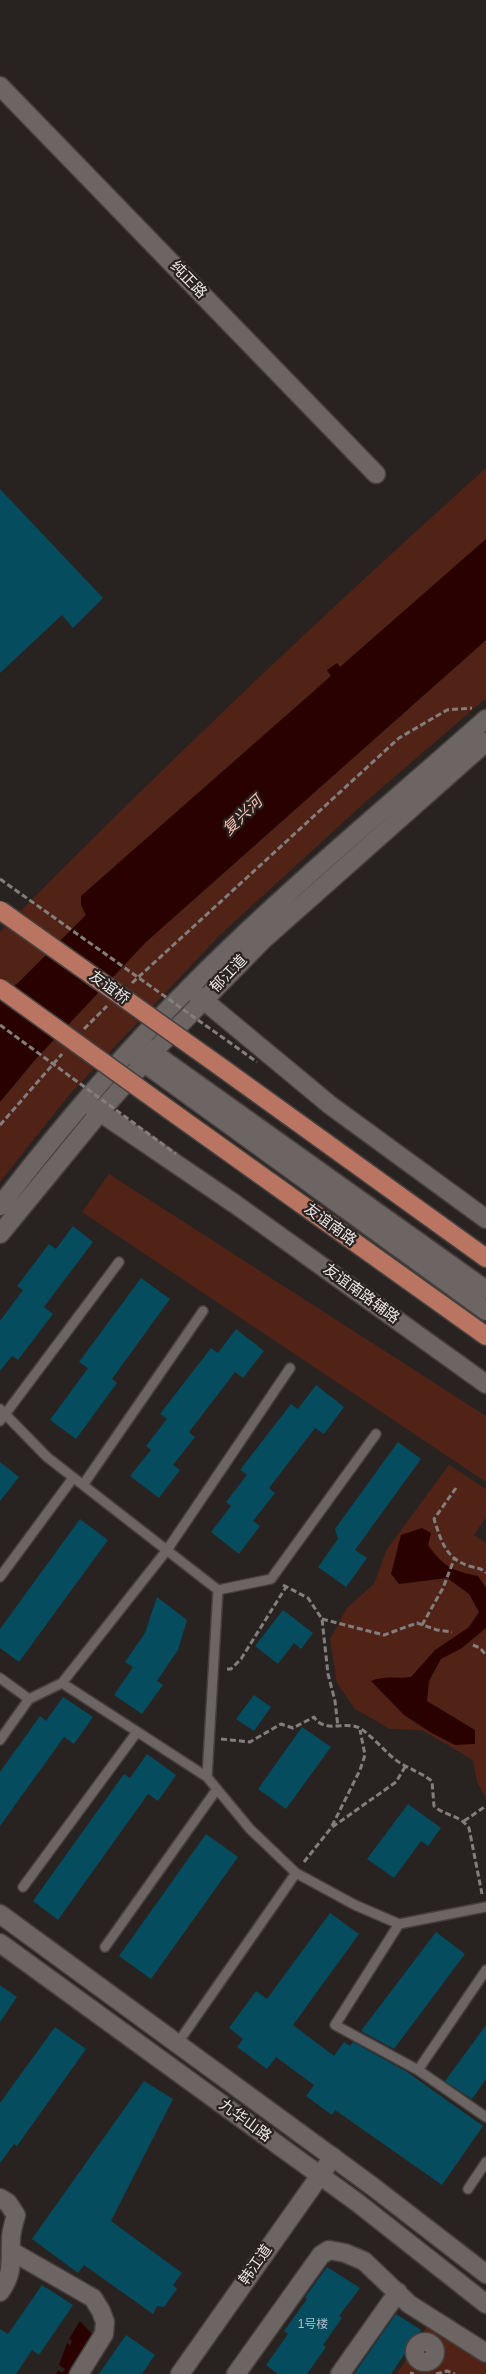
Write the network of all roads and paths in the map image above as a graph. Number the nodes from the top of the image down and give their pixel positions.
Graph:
1 (0, 86) edge
2 (376, 474) dead end
3 (481, 713) edge
4 (486, 742) edge
5 (0, 879) edge
6 (0, 910) edge
7 (128, 986) dead end
8 (0, 988) edge
9 (189, 988) junction
10 (205, 999) junction
11 (111, 1002) dead end
12 (0, 1025) edge
13 (78, 1036) dead end
14 (141, 1052) junction
15 (62, 1054) dead end
16 (257, 1062) dead end
17 (84, 1101) junction
18 (100, 1112) junction
19 (0, 1125) edge
20 (176, 1154) dead end
21 (0, 1206) edge
22 (486, 1219) edge
23 (0, 1234) edge
24 (486, 1258) edge
25 (119, 1262) dead end
26 (486, 1290) edge
27 (203, 1311) dead end
28 (486, 1311) edge
29 (486, 1336) edge
30 (290, 1368) dead end
31 (486, 1384) edge
32 (2, 1414) edge
33 (376, 1434) dead end
34 (73, 1478) junction
35 (83, 1485) junction
36 (456, 1488) dead end
37 (167, 1550) junction
38 (455, 1557) junction
39 (486, 1574) edge
40 (0, 1577) edge
41 (271, 1579) junction
42 (286, 1587) junction
43 (218, 1590) junction
44 (322, 1619) junction
45 (422, 1625) junction
46 (452, 1632) dead end
47 (473, 1645) dead end
48 (486, 1655) edge
49 (214, 1668) junction
50 (0, 1678) edge
51 (62, 1683) junction
52 (29, 1699) junction
53 (338, 1727) junction
54 (359, 1727) junction
55 (137, 1732) junction
56 (209, 1738) junction
57 (0, 1740) edge
58 (405, 1767) junction
59 (207, 1777) junction
60 (217, 1789) junction
61 (486, 1806) edge
62 (464, 1821) junction
63 (331, 1828) junction
64 (296, 1873) junction
65 (23, 1887) dead end
66 (486, 1908) edge
67 (0, 1914) edge
68 (399, 1924) junction
69 (0, 1943) edge
70 (105, 1947) dead end
71 (486, 1970) edge
72 (177, 2044) junction
73 (418, 2070) junction
74 (486, 2117) edge
75 (333, 2157) junction
76 (486, 2162) edge
77 (319, 2174) junction
78 (468, 2189) dead end
79 (0, 2198) edge
80 (11, 2251) junction
81 (486, 2274) edge
82 (0, 2292) edge
83 (398, 2292) junction
84 (486, 2304) edge
85 (442, 2325) junction
86 (486, 2353) edge
87 (413, 2370) edge
88 (78, 2374) edge
89 (180, 2374) edge
90 (236, 2374) edge
91 (340, 2374) edge
92 (436, 2374) edge
93 (455, 2374) edge

1 - 2 street, 纯正路
3 - 7 path
3 - 9 street, 郁江道
4 - 10 street, 郁江道
5 - 16 path, bridge
6 - 24 main road, 友谊桥, bridge
8 - 29 main road, 友谊南路, bridge
9 - 10 street
9 - 14 street, 郁江道
10 - 14 street, 郁江道
10 - 22 street
11 - 13 path
12 - 20 path, bridge
14 - 17 street, 郁江道
14 - 18 street, 郁江道
14 - 26 street
14 - 28 street
15 - 19 path
17 - 18 street, 友谊南路辅路
17 - 21 street, 郁江道
18 - 23 street, 郁江道
18 - 31 street, 友谊南路辅路
25 - 32 lane
27 - 35 lane
30 - 37 lane
32 - 34 lane
33 - 41 lane
34 - 35 lane
34 - 40 lane
35 - 37 lane
36 - 38 path
37 - 43 lane
37 - 51 lane
38 - 39 path
38 - 45 path
41 - 42 path
41 - 43 lane
42 - 44 path
42 - 49 path
43 - 49 lane
44 - 45 path
44 - 53 path
45 - 46 path
47 - 48 path
49 - 56 lane
50 - 52 lane
51 - 52 lane
51 - 55 lane
52 - 57 lane
53 - 54 path
53 - 56 path
54 - 58 path
54 - 63 path
55 - 59 lane
55 - 65 lane
56 - 59 lane
58 - 62 path
58 - 63 path
59 - 60 lane
60 - 64 lane
60 - 70 lane
61 - 62 path
62 - 66 path
63 - 64 path
64 - 68 lane
64 - 72 lane
66 - 68 lane
67 - 72 street, 九华山路
68 - 73 lane
69 - 77 street, 九华山路
71 - 73 lane
72 - 75 street, 九华山路
73 - 74 lane
75 - 77 street, 韩江道
75 - 81 street, 九华山路
76 - 78 lane
77 - 84 street, 九华山路
77 - 89 street, 韩江道
79 - 80 street
80 - 82 street
80 - 88 street
83 - 85 street
83 - 90 street
83 - 91 street
85 - 86 street
85 - 87 street
92 - 93 path

